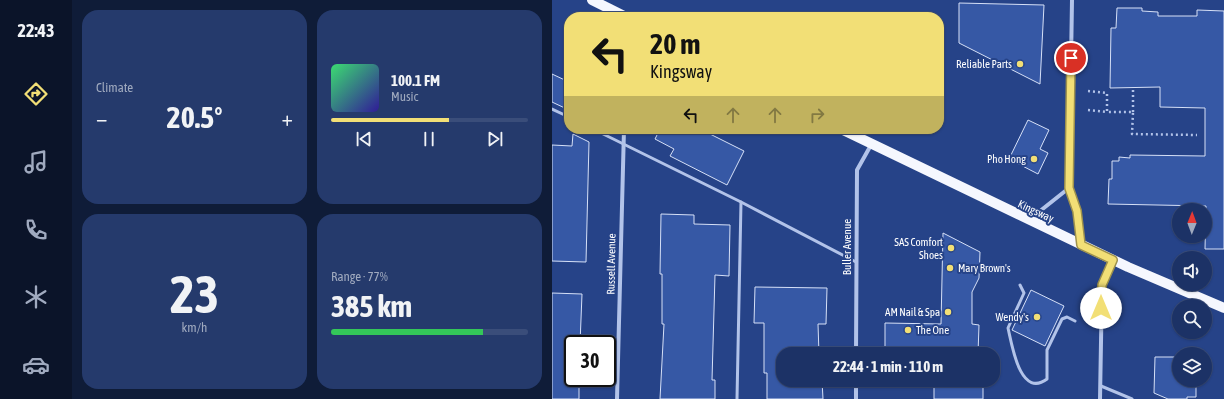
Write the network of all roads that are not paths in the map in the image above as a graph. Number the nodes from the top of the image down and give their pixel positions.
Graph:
1 (592, 0) edge
2 (1072, 0) edge
3 (609, 12) edge
4 (552, 109) edge
5 (564, 115) edge
6 (603, 134) edge
7 (624, 134) edge
8 (850, 134) edge
9 (623, 144) junction
10 (871, 145) junction
11 (1069, 188) junction
12 (741, 202) junction
13 (1029, 220) junction
14 (1081, 245) junction
15 (1113, 260) junction
16 (856, 262) junction
17 (1020, 285) dead end
18 (1224, 308) edge
19 (1075, 321) dead end
20 (856, 347) edge
21 (1101, 386) junction
22 (856, 387) edge
23 (617, 399) edge
24 (737, 399) edge
25 (856, 399) edge
26 (1100, 399) edge
27 (1132, 399) edge

1 - 3 main road
2 - 11 street
4 - 5 lane
6 - 9 lane
7 - 9 street, Russell Avenue
8 - 10 main road, Kingsway
9 - 12 lane
9 - 23 street, Russell Avenue
10 - 13 main road, Kingsway
10 - 16 street, Buller Avenue
11 - 13 street
11 - 14 street
12 - 16 lane
12 - 24 lane
13 - 14 main road, Kingsway
14 - 15 main road, Kingsway
15 - 18 main road, Kingsway
15 - 21 street
16 - 20 street, Buller Avenue
17 - 19 lane
21 - 26 street
21 - 27 lane
22 - 25 street

